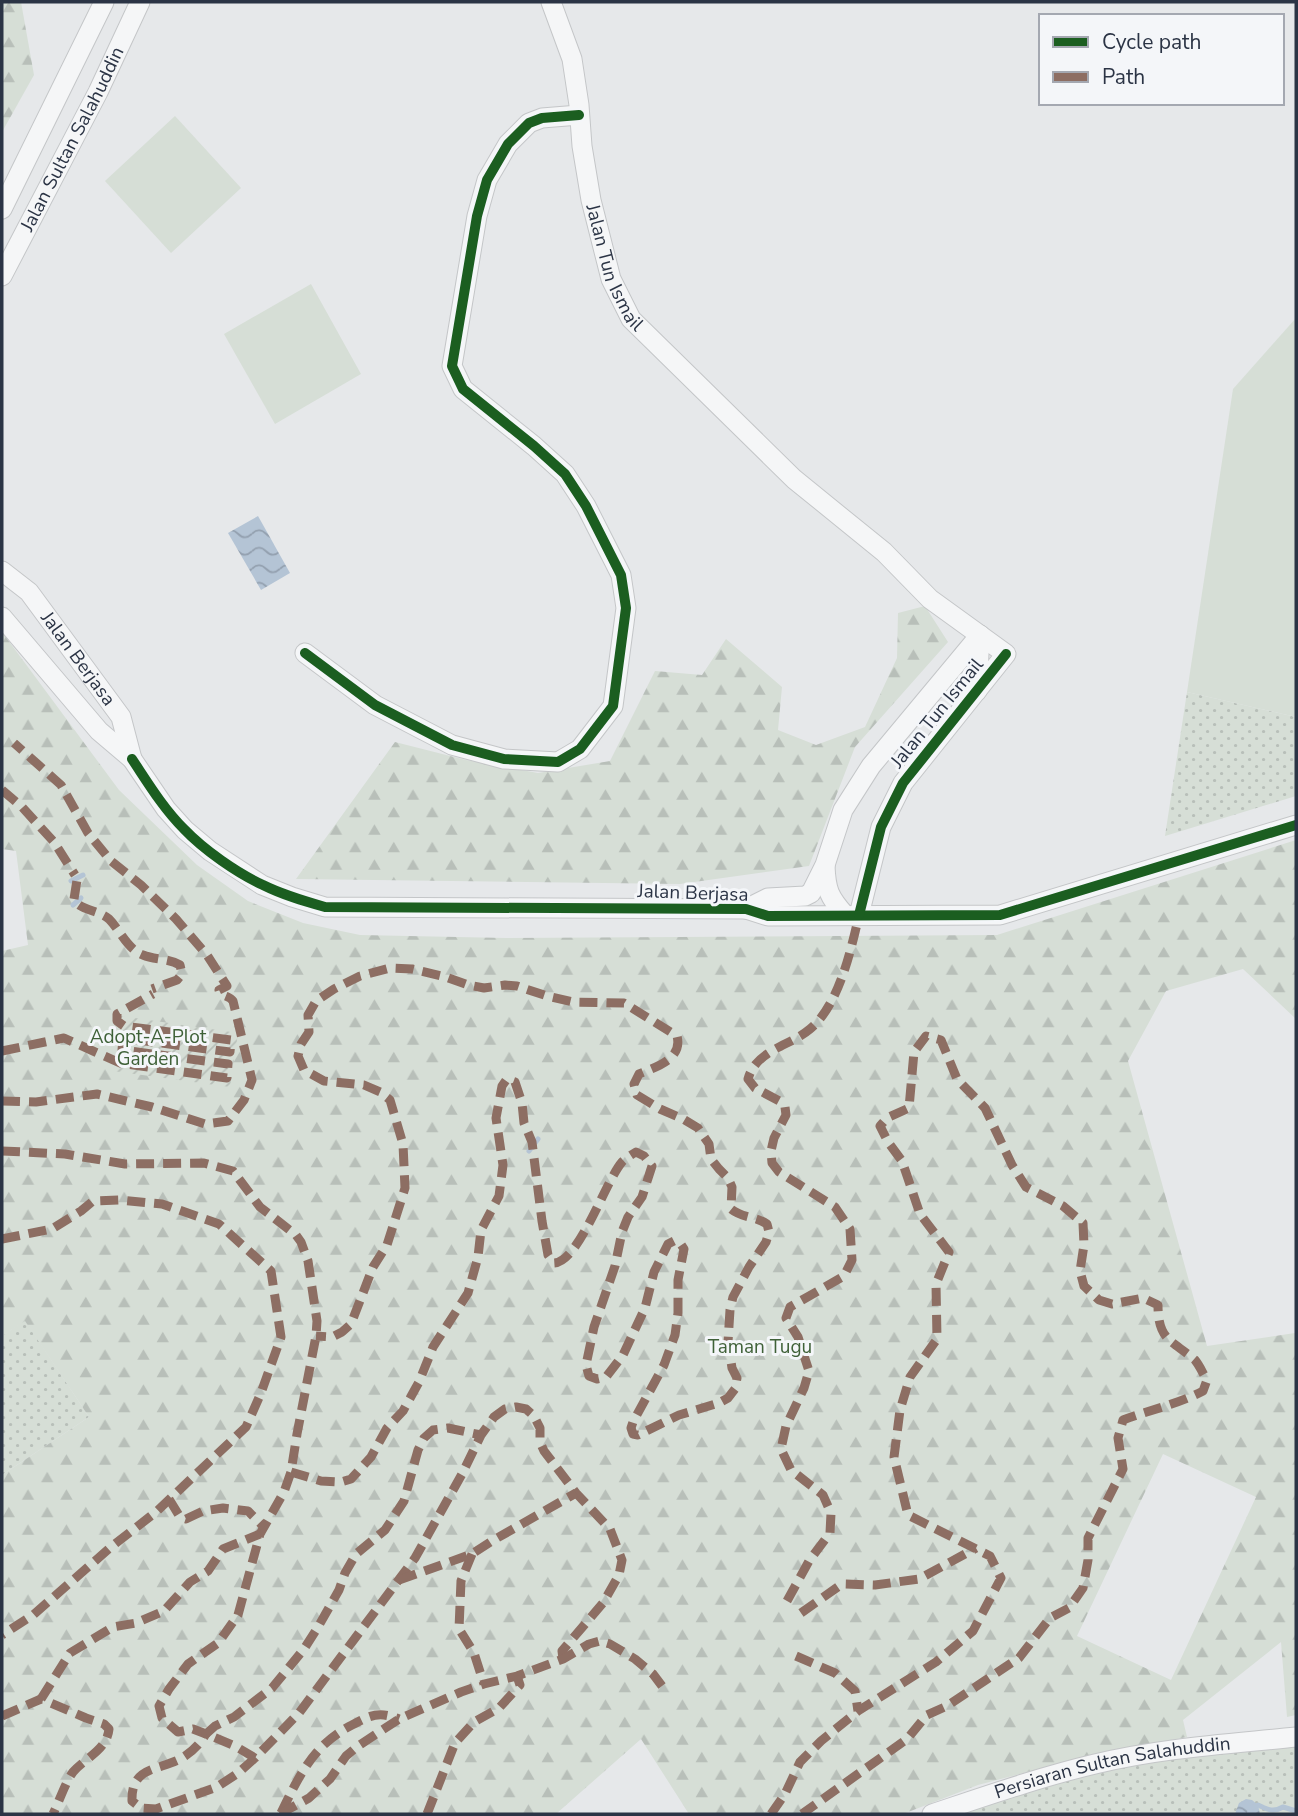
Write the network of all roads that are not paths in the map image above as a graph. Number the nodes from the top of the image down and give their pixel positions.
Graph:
1 (104, 2) edge
2 (140, 2) edge
3 (551, 2) edge
4 (579, 115) junction
5 (2, 209) edge
6 (2, 275) edge
7 (2, 571) edge
8 (2, 617) edge
9 (980, 635) junction
10 (304, 653) dead end
11 (977, 691) junction
12 (132, 759) junction
13 (1296, 825) edge
14 (825, 864) junction
15 (746, 909) junction
16 (852, 915) junction
17 (1296, 1737) edge
18 (932, 1814) edge

1 - 5 street, Jalan Sultan Salahuddin
2 - 6 street, Jalan Sultan Salahuddin
3 - 4 street, Jalan Tun Ismail
4 - 9 street, Jalan Tun Ismail
4 - 10 street
7 - 12 street, Jalan Berjasa
8 - 12 street, Jalan Berjasa
9 - 11 street
9 - 11 street, Jalan Tun Ismail
9 - 14 street, Jalan Tun Ismail
11 - 16 street, Jalan Tun Ismail
12 - 15 street, Jalan Berjasa
13 - 16 street, Jalan Berjasa
14 - 15 street, Jalan Tun Ismail
14 - 16 street, Jalan Tun Ismail
15 - 16 street, Jalan Berjasa
17 - 18 street, Persiaran Sultan Salahuddin

